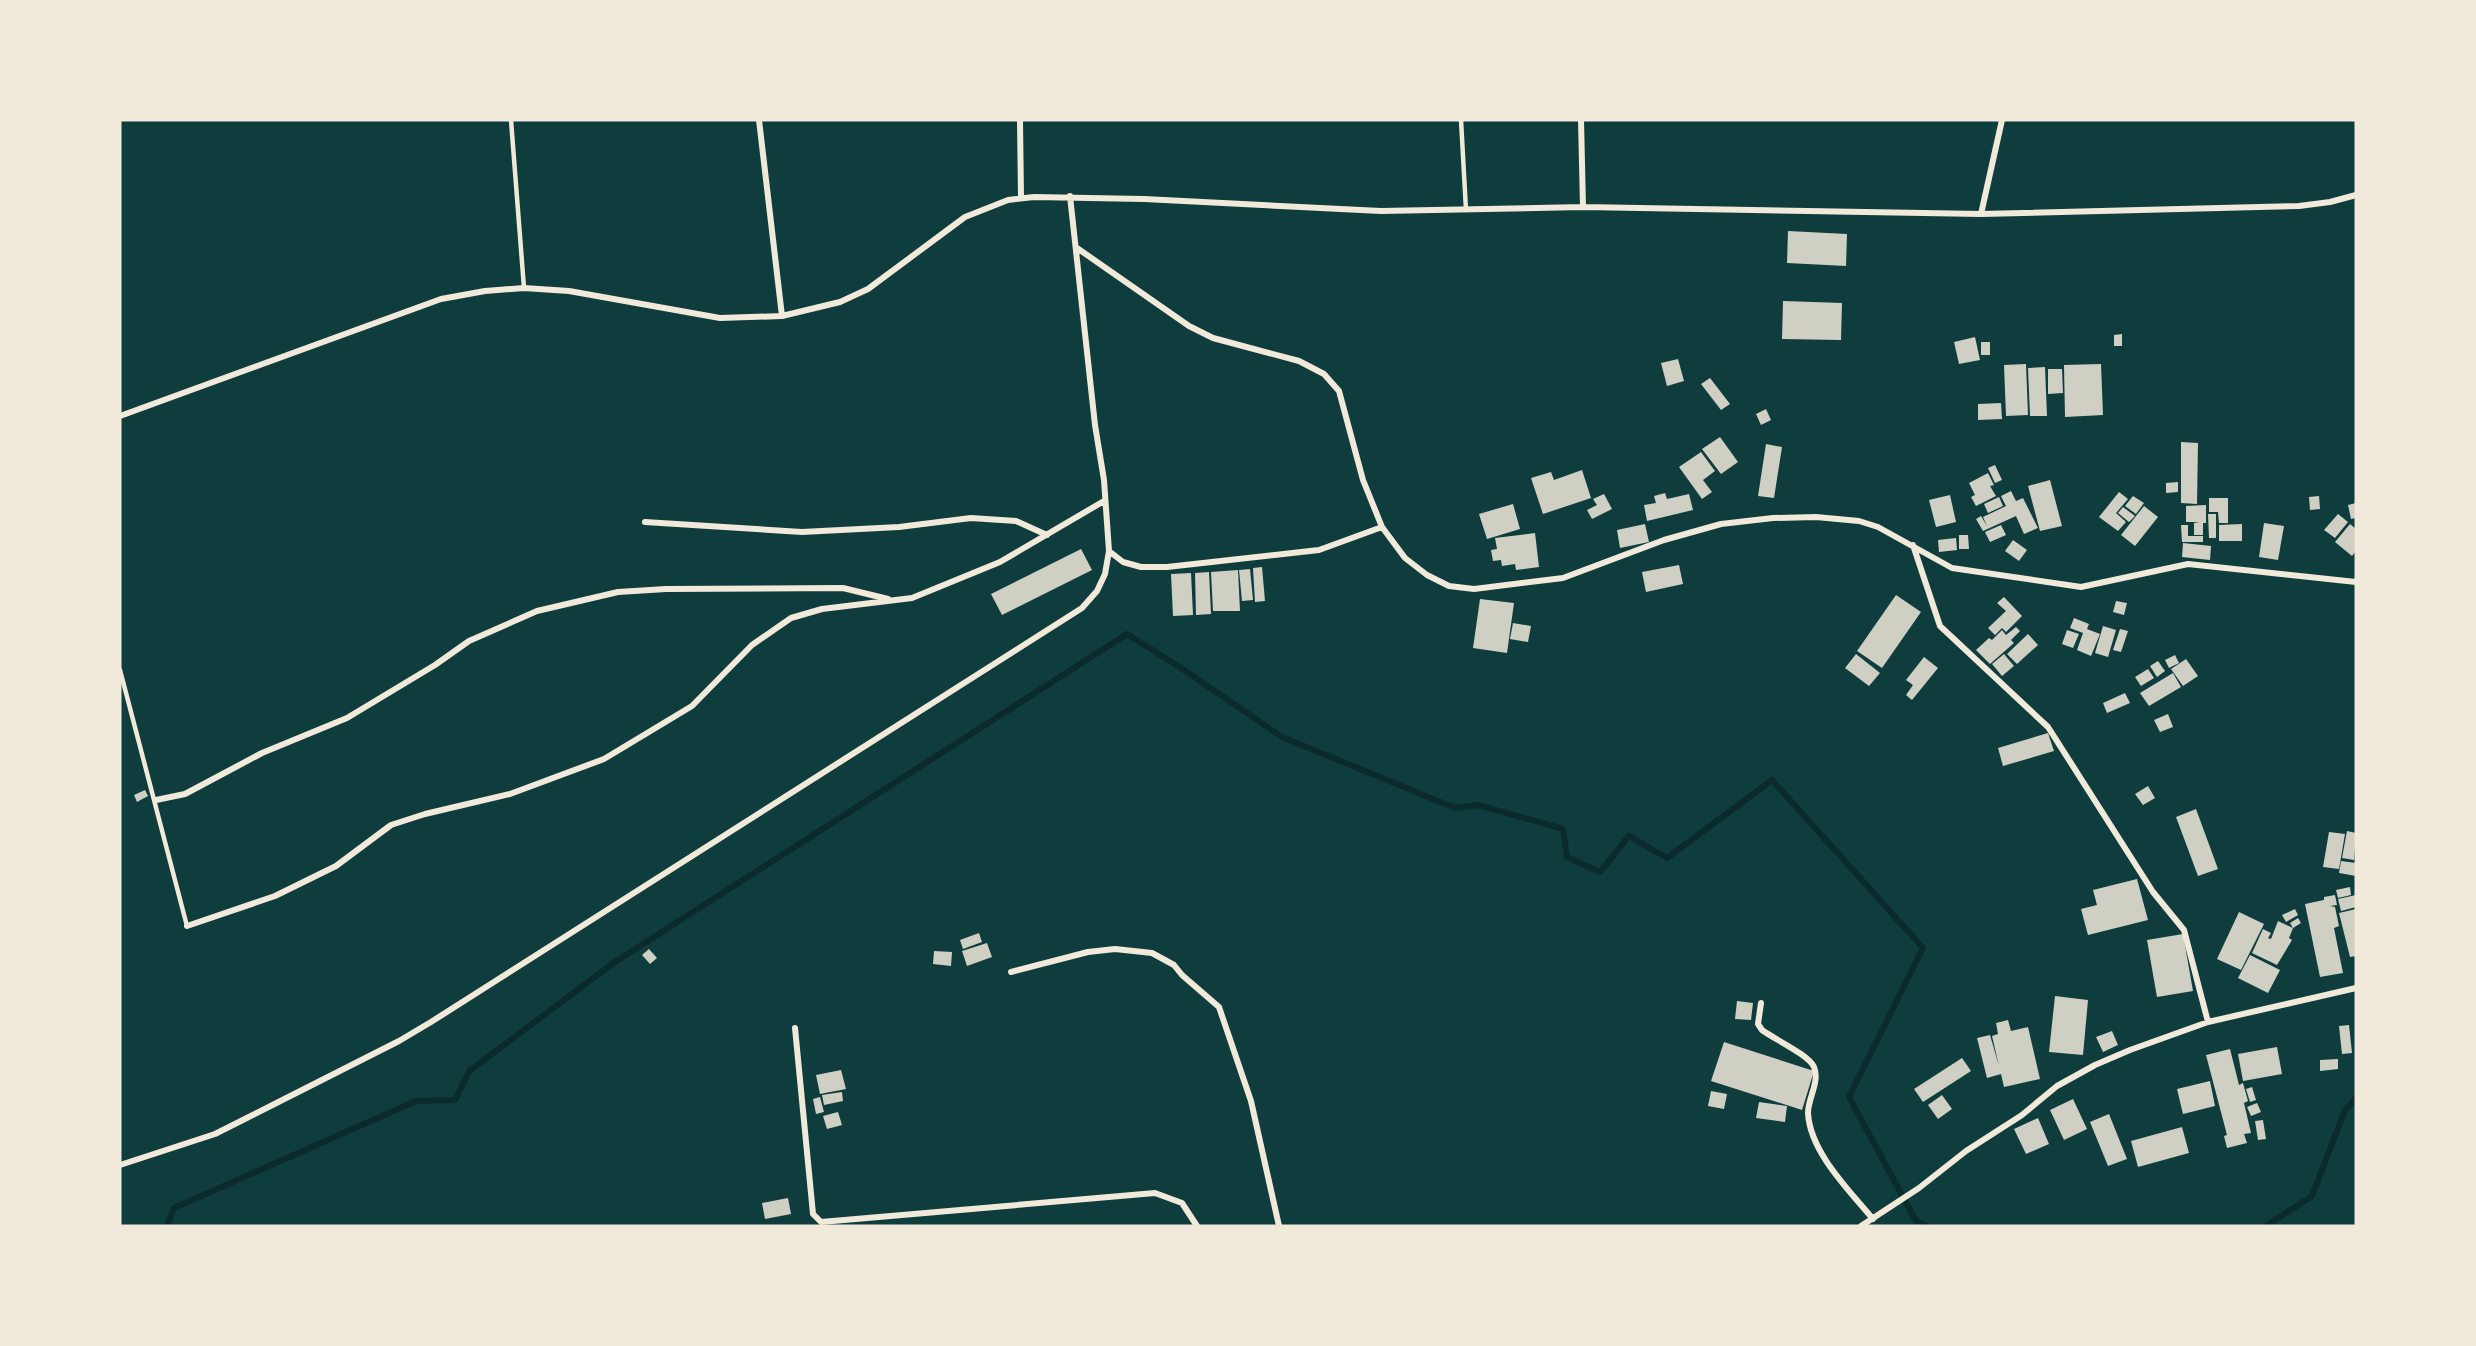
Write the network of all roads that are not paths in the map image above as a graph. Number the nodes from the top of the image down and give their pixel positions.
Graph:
1 (511, 120) edge
2 (759, 120) edge
3 (1020, 120) edge
4 (1461, 120) edge
5 (1581, 120) edge
6 (2002, 120) edge
7 (2356, 195) edge
8 (1070, 196) junction
9 (1020, 198) junction
10 (1583, 207) junction
11 (1466, 210) junction
12 (1981, 214) junction
13 (1077, 249) junction
14 (524, 288) junction
15 (782, 316) junction
16 (120, 416) edge
17 (1104, 501) junction
18 (645, 522) dead end
19 (1382, 527) junction
20 (1047, 535) junction
21 (1913, 544) junction
22 (1108, 551) junction
23 (2356, 582) edge
24 (893, 600) junction
25 (120, 670) edge
26 (156, 800) junction
27 (187, 926) joint
28 (1011, 972) dead end
29 (2356, 988) edge
30 (1761, 1003) dead end
31 (2208, 1022) junction
32 (795, 1028) dead end
33 (120, 1166) edge
34 (1873, 1219) junction
35 (1197, 1226) edge
36 (1279, 1226) edge
37 (1861, 1226) edge

1 - 14 lane
2 - 15 street
3 - 9 street
4 - 11 lane
5 - 10 street
6 - 12 street
7 - 12 street
8 - 9 street
8 - 11 street
8 - 13 street
9 - 15 street
10 - 11 street
10 - 12 street
13 - 17 street
13 - 19 street
14 - 15 street
14 - 16 street
17 - 20 street
17 - 22 street
18 - 20 street
19 - 21 street
19 - 22 street
20 - 24 street
21 - 23 street
21 - 31 street
22 - 33 street
24 - 26 street
24 - 27 street
25 - 26 lane
26 - 27 lane
28 - 36 street
29 - 31 street
30 - 34 street
31 - 34 street
32 - 35 street
34 - 37 street

